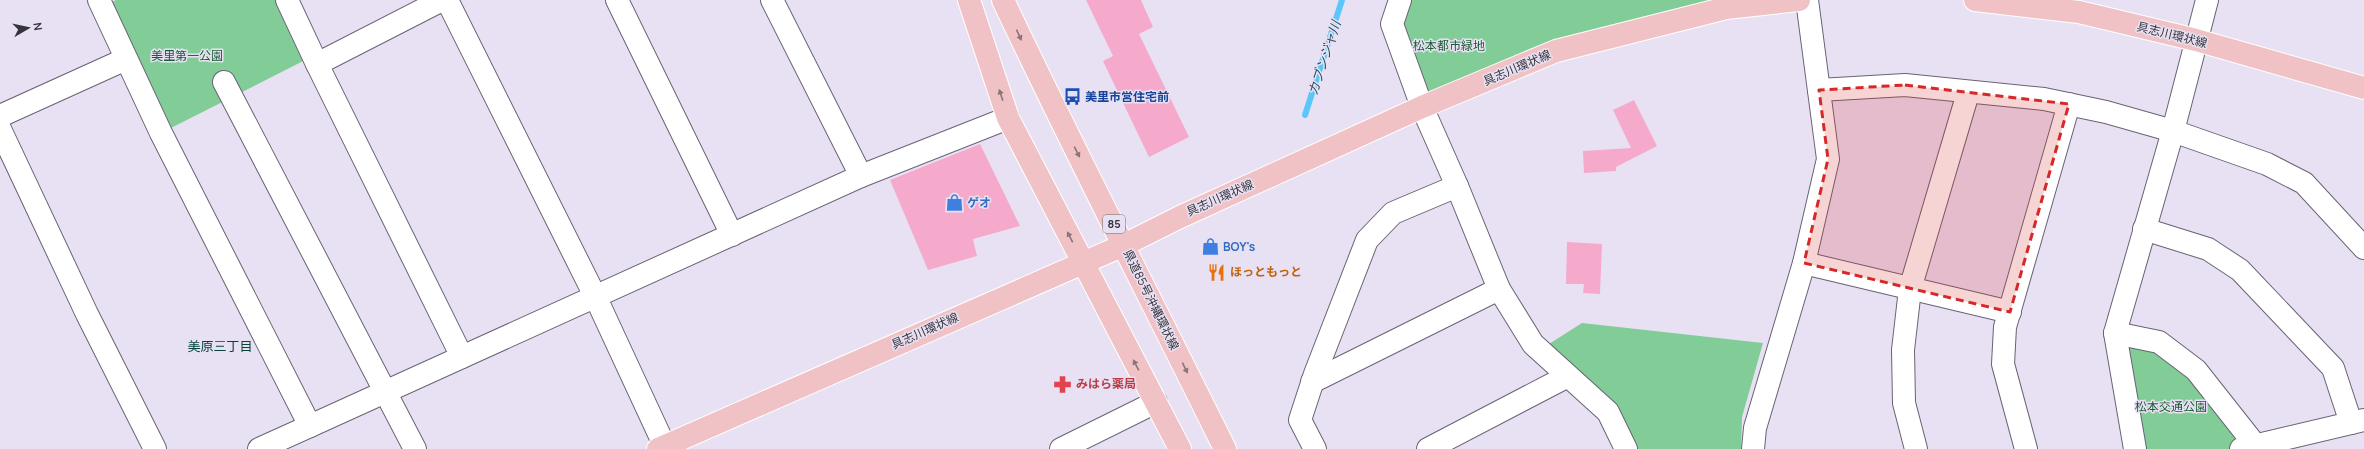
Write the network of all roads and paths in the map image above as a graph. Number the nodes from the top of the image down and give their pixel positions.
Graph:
1 (287, 0) edge
2 (442, 0) edge
3 (448, 0) edge
4 (617, 0) edge
5 (772, 0) edge
6 (969, 0) edge
7 (1003, 0) edge
8 (1400, 0) edge
9 (1799, 0) edge
10 (1807, 0) edge
11 (1982, 0) edge
12 (2207, 0) edge
13 (106, 2) edge
14 (2196, 40) junction
15 (126, 59) junction
16 (317, 64) junction
17 (224, 82) dead end
18 (2364, 88) edge
19 (1819, 90) junction
20 (1968, 92) junction
21 (2069, 104) junction
22 (1422, 107) junction
23 (0, 116) edge
24 (1008, 118) junction
25 (0, 128) edge
26 (2173, 131) junction
27 (861, 176) junction
28 (1457, 186) junction
29 (2144, 230) junction
30 (732, 235) junction
31 (1124, 245) junction
32 (2364, 248) edge
33 (1083, 262) junction
34 (1804, 263) junction
35 (1910, 289) junction
36 (1499, 290) junction
37 (596, 298) junction
38 (2010, 312) junction
39 (2115, 333) junction
40 (462, 358) junction
41 (1568, 376) junction
42 (1312, 382) junction
43 (386, 392) junction
44 (1156, 402) junction
45 (2357, 421) edge
46 (310, 426) junction
47 (2248, 447) edge
48 (663, 448) edge
49 (155, 449) edge
50 (260, 449) edge
51 (415, 449) edge
52 (1061, 449) edge
53 (1180, 449) edge
54 (1225, 449) edge
55 (1315, 449) edge
56 (1428, 449) edge
57 (1626, 449) edge
58 (1753, 449) edge
59 (1916, 449) edge
60 (2026, 449) edge
61 (2135, 449) edge

1 - 16 street
2 - 16 street
3 - 37 street
4 - 30 street
5 - 27 street
24 -> 6 main road
7 -> 31 main road, 県道85号沖縄環状線 / 85
8 - 22 street
9 - 22 main road, 具志川環状線
10 - 19 street
11 - 14 main road, 具志川環状線
12 - 14 street
13 - 15 street
14 - 18 main road, 具志川環状線
14 - 26 street
15 - 23 street
15 - 46 street
16 - 40 street
17 - 43 street
19 - 20 street
19 - 34 street
20 - 21 street
20 - 35 street
21 - 26 street
21 - 38 street
22 - 28 street
22 - 31 main road, 具志川環状線
24 - 27 street
33 -> 24 main road
25 - 49 street
26 - 29 street
26 - 32 street
27 - 30 street
28 - 36 street
28 - 42 street
29 - 39 street
29 - 45 street
30 - 37 street
31 - 33 main road, 具志川環状線
31 -> 54 main road, 県道85号沖縄環状線 / 85
44 -> 33 main road
33 - 48 main road, 具志川環状線
34 - 35 street
34 - 58 street
35 - 38 street
35 - 59 street
36 - 41 street
36 - 42 street
37 - 40 street
37 - 48 street
38 - 60 street
39 - 47 street
39 - 61 street
40 - 43 street
41 - 56 street
41 - 57 street
42 - 55 street
43 - 46 street
43 - 51 street
44 - 52 street
44 - 53 main road
45 - 47 street
46 - 50 street

